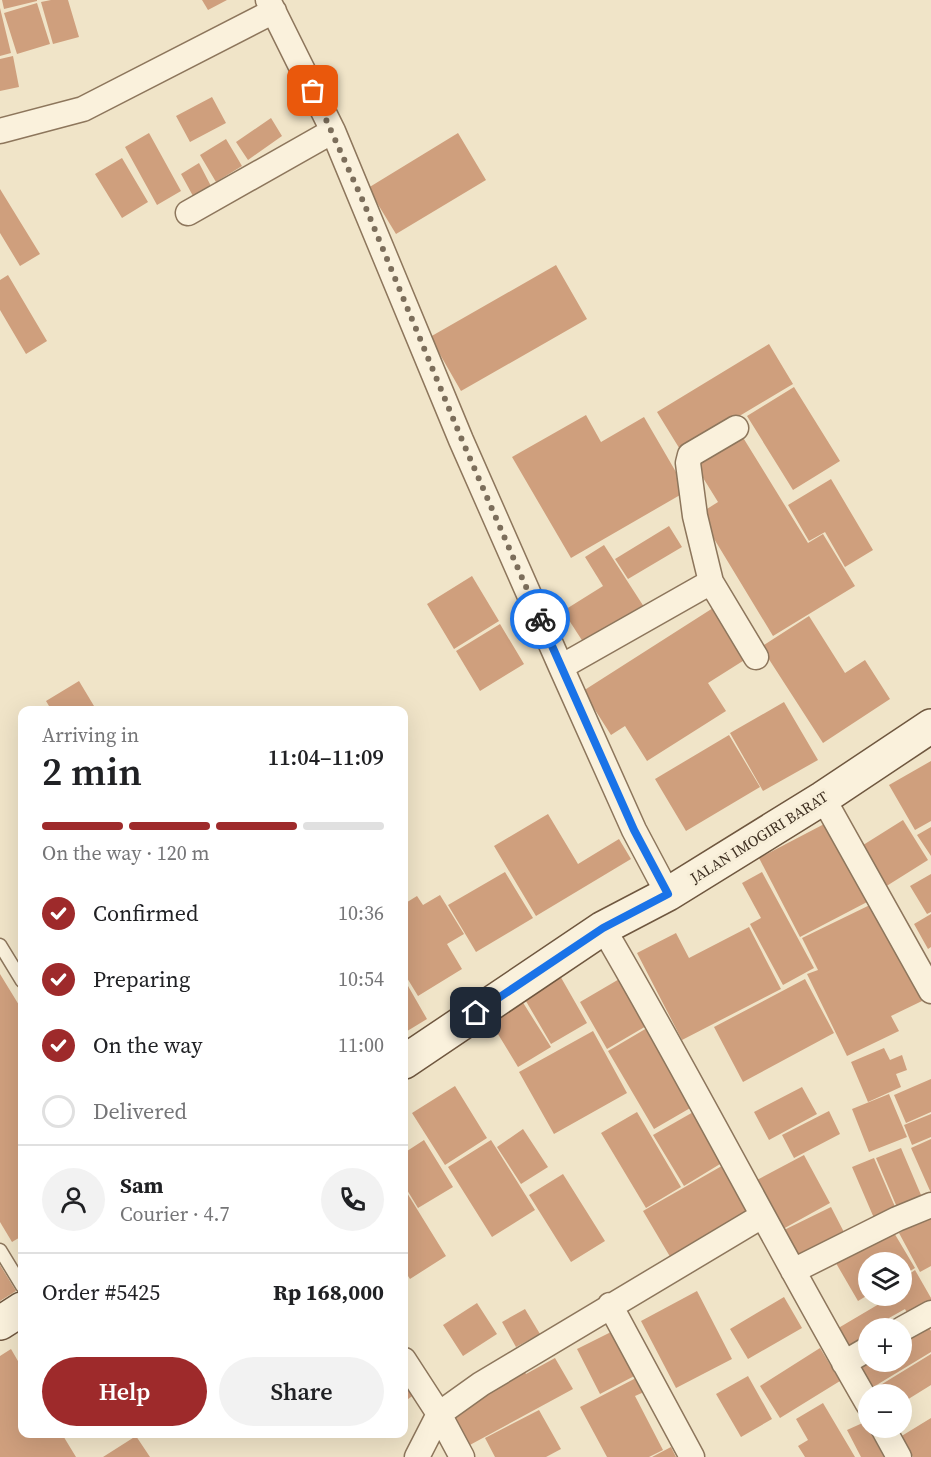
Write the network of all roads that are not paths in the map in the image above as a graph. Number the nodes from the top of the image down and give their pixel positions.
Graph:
1 (271, 5) edge
2 (0, 131) edge
3 (333, 132) junction
4 (188, 213) dead end
5 (736, 428) dead end
6 (711, 582) junction
7 (756, 657) dead end
8 (561, 668) junction
9 (931, 726) edge
10 (823, 798) junction
11 (668, 894) junction
12 (603, 928) junction
13 (0, 945) edge
14 (18, 974) edge
15 (931, 991) edge
16 (408, 1059) edge
17 (931, 1205) edge
18 (762, 1216) junction
19 (0, 1250) edge
20 (793, 1271) junction
21 (18, 1279) edge
22 (610, 1305) junction
23 (18, 1312) edge
24 (931, 1313) edge
25 (0, 1323) edge
26 (912, 1323) edge
27 (858, 1355) edge
28 (844, 1363) junction
29 (408, 1366) edge
30 (858, 1387) edge
31 (439, 1414) junction
32 (888, 1438) edge
33 (417, 1457) edge
34 (462, 1457) edge
35 (692, 1457) edge
36 (900, 1457) edge

1 - 2 street
1 - 3 street
3 - 4 street
3 - 8 street
5 - 6 street
6 - 7 street
6 - 8 street
8 - 11 street
9 - 10 main road, JALAN IMOGIRI BARAT
10 - 11 main road, JALAN IMOGIRI BARAT
10 - 15 street
11 - 12 main road, JALAN IMOGIRI BARAT
12 - 16 main road, JALAN IMOGIRI BARAT
12 - 18 street
13 - 14 lane
17 - 20 street
18 - 20 street
18 - 22 street
19 - 21 lane
20 - 28 street
22 - 31 street
22 - 35 street
23 - 25 main road
24 - 26 street
27 - 28 street
28 - 30 street
29 - 31 street
31 - 33 street
31 - 34 street
32 - 36 street

